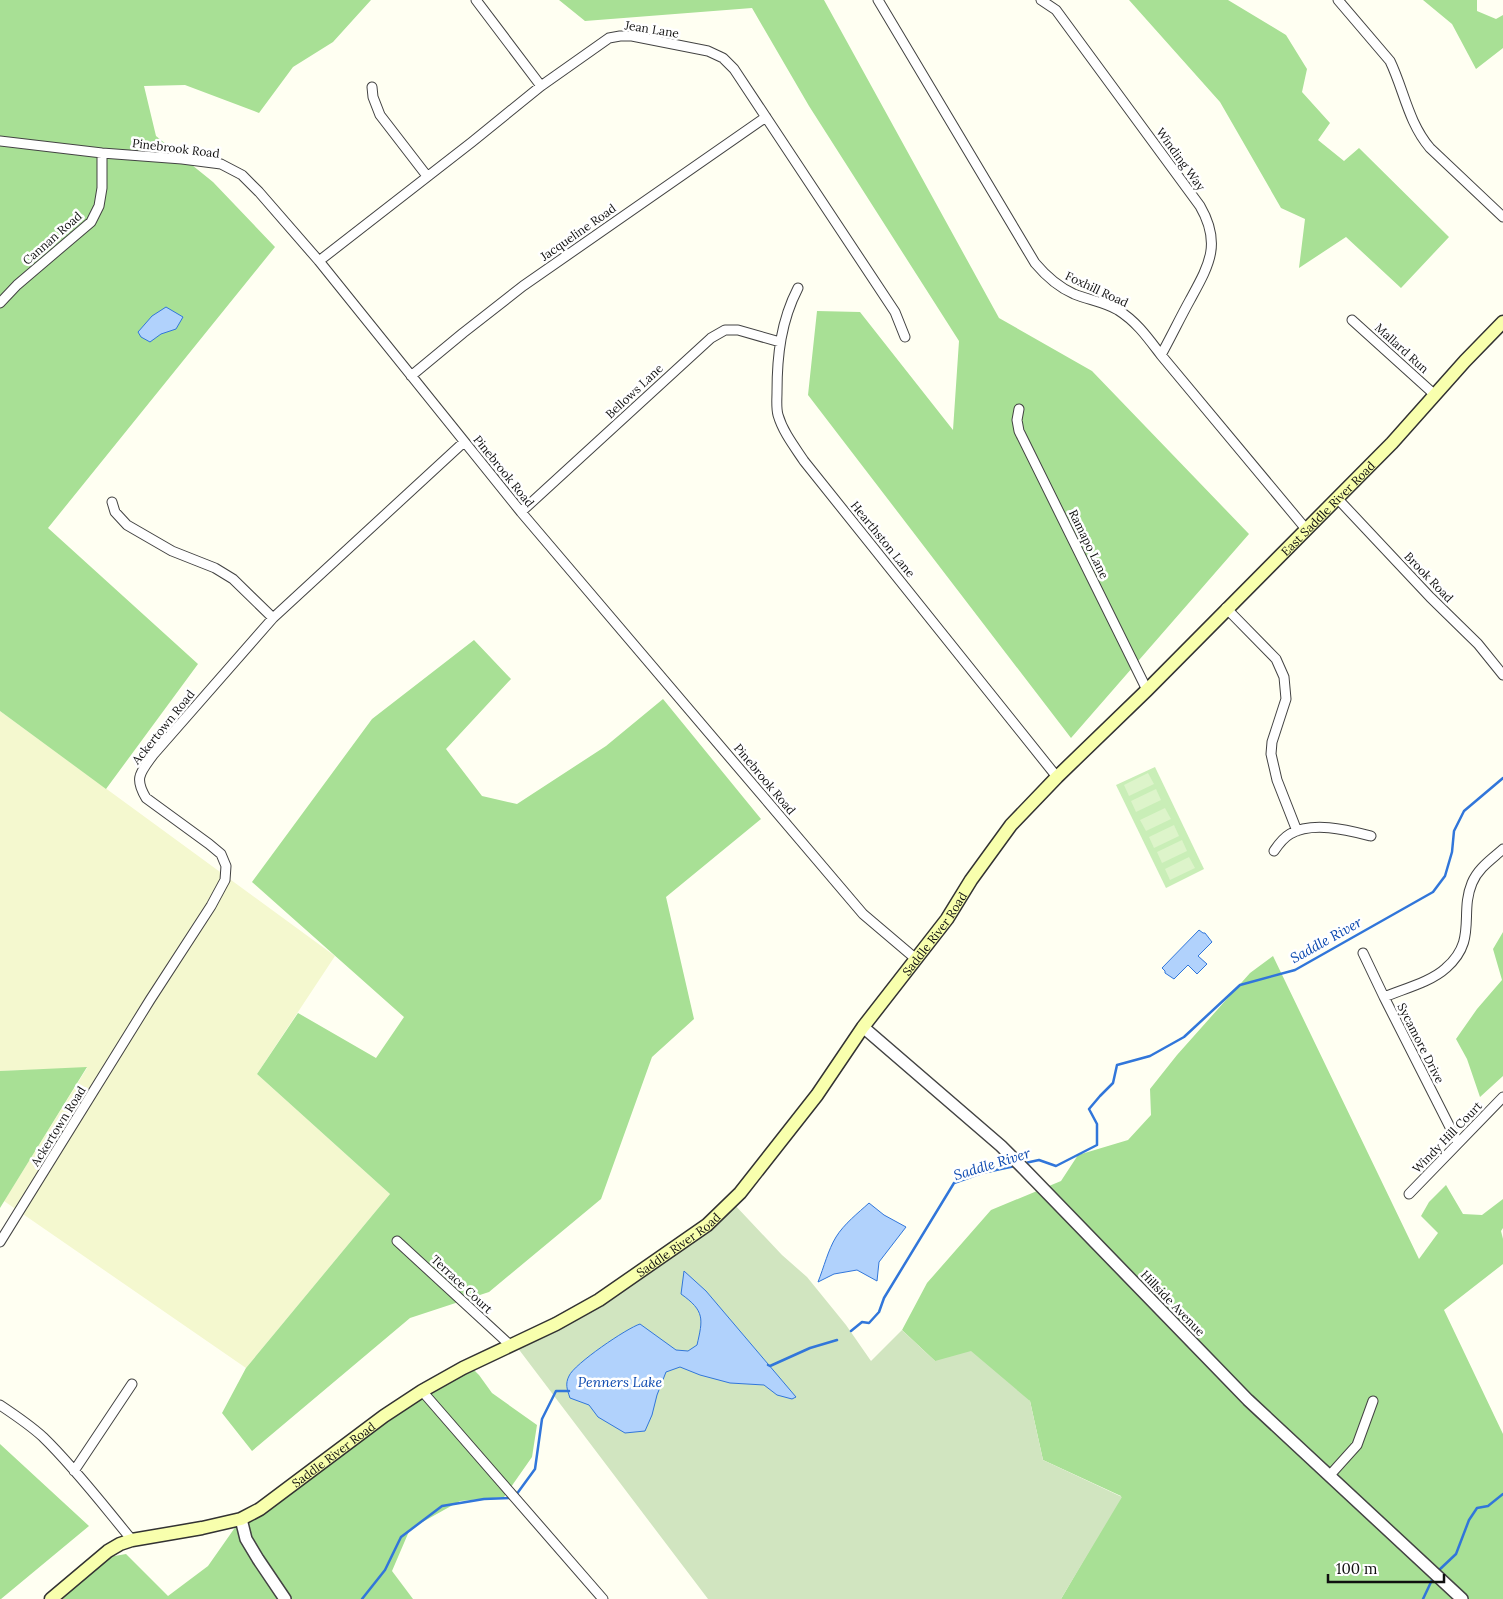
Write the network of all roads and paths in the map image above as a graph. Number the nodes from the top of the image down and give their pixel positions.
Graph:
1 (476, 0) edge
2 (878, 0) edge
3 (1041, 0) edge
4 (1338, 0) edge
5 (541, 86) junction
6 (372, 87) dead end
7 (766, 117) junction
8 (0, 141) edge
9 (102, 152) junction
10 (427, 176) junction
11 (1503, 217) edge
12 (319, 261) junction
13 (798, 288) dead end
14 (0, 302) edge
15 (1352, 320) dead end
16 (1503, 322) edge
17 (905, 337) dead end
18 (780, 342) junction
19 (1161, 355) junction
20 (411, 376) junction
21 (1436, 395) junction
22 (1019, 409) dead end
23 (464, 442) junction
24 (1337, 498) junction
25 (112, 502) dead end
26 (521, 512) junction
27 (1306, 529) junction
28 (1226, 608) junction
29 (273, 618) junction
30 (1503, 675) edge
31 (1147, 690) junction
32 (1057, 777) junction
33 (1297, 831) junction
34 (1371, 836) dead end
35 (1503, 849) edge
36 (1274, 851) dead end
37 (1363, 953) dead end
38 (916, 959) junction
39 (1384, 996) junction
40 (863, 1027) junction
41 (1503, 1097) edge
42 (1458, 1143) junction
43 (1409, 1194) dead end
44 (398, 1241) dead end
45 (0, 1242) edge
46 (510, 1345) junction
47 (132, 1384) dead end
48 (422, 1391) junction
49 (1373, 1400) dead end
50 (0, 1404) edge
51 (74, 1471) junction
52 (1330, 1475) junction
53 (241, 1519) junction
54 (132, 1540) junction
55 (51, 1599) edge
56 (285, 1599) edge
57 (603, 1599) edge
58 (1462, 1599) edge

1 - 5 street
2 - 19 street, Foxhill Road
3 - 19 street, Winding Way
4 - 11 street
5 - 7 street, Jean Lane
5 - 10 street, Jean Lane
6 - 10 street
7 - 17 street, Jean Lane
7 - 20 street, Jacqueline Road
8 - 9 street, Pinebrook Road
9 - 12 street, Pinebrook Road
9 - 14 street, Cannan Road
10 - 12 street, Jean Lane
12 - 20 street, Pinebrook Road
13 - 18 street, Hearthston Lane
15 - 21 street, Mallard Run
16 - 21 main road, East Saddle River Road
18 - 26 street, Bellows Lane
18 - 32 street, Hearthston Lane
19 - 27 street, Foxhill Road
20 - 23 street, Pinebrook Road
21 - 24 main road, East Saddle River Road
22 - 31 street, Ramapo Lane
23 - 26 street, Pinebrook Road
23 - 29 street, Ackertown Road
24 - 27 main road, East Saddle River Road
24 - 30 street, Brook Road
25 - 29 street
26 - 38 street, Pinebrook Road
27 - 28 main road, East Saddle River Road
28 - 31 main road, East Saddle River Road
28 - 33 street
29 - 45 street, Ackertown Road
31 - 32 main road, Saddle River Road
32 - 38 main road, Saddle River Road
33 - 34 street
33 - 36 street
35 - 39 street
37 - 39 street, Sycamore Drive
38 - 40 main road, Saddle River Road
39 - 42 street, Sycamore Drive
40 - 46 main road, Saddle River Road
40 - 52 street, Hillside Avenue
41 - 42 street, Windy Hill Court
42 - 43 street, Windy Hill Court
44 - 46 street, Terrace Court
46 - 48 main road, Saddle River Road
47 - 51 street
48 - 53 main road, Saddle River Road
48 - 57 street
49 - 52 street
50 - 51 street
51 - 54 street
52 - 58 street, Hillside Avenue
53 - 54 main road, Saddle River Road
53 - 56 street
54 - 55 main road, Saddle River Road

